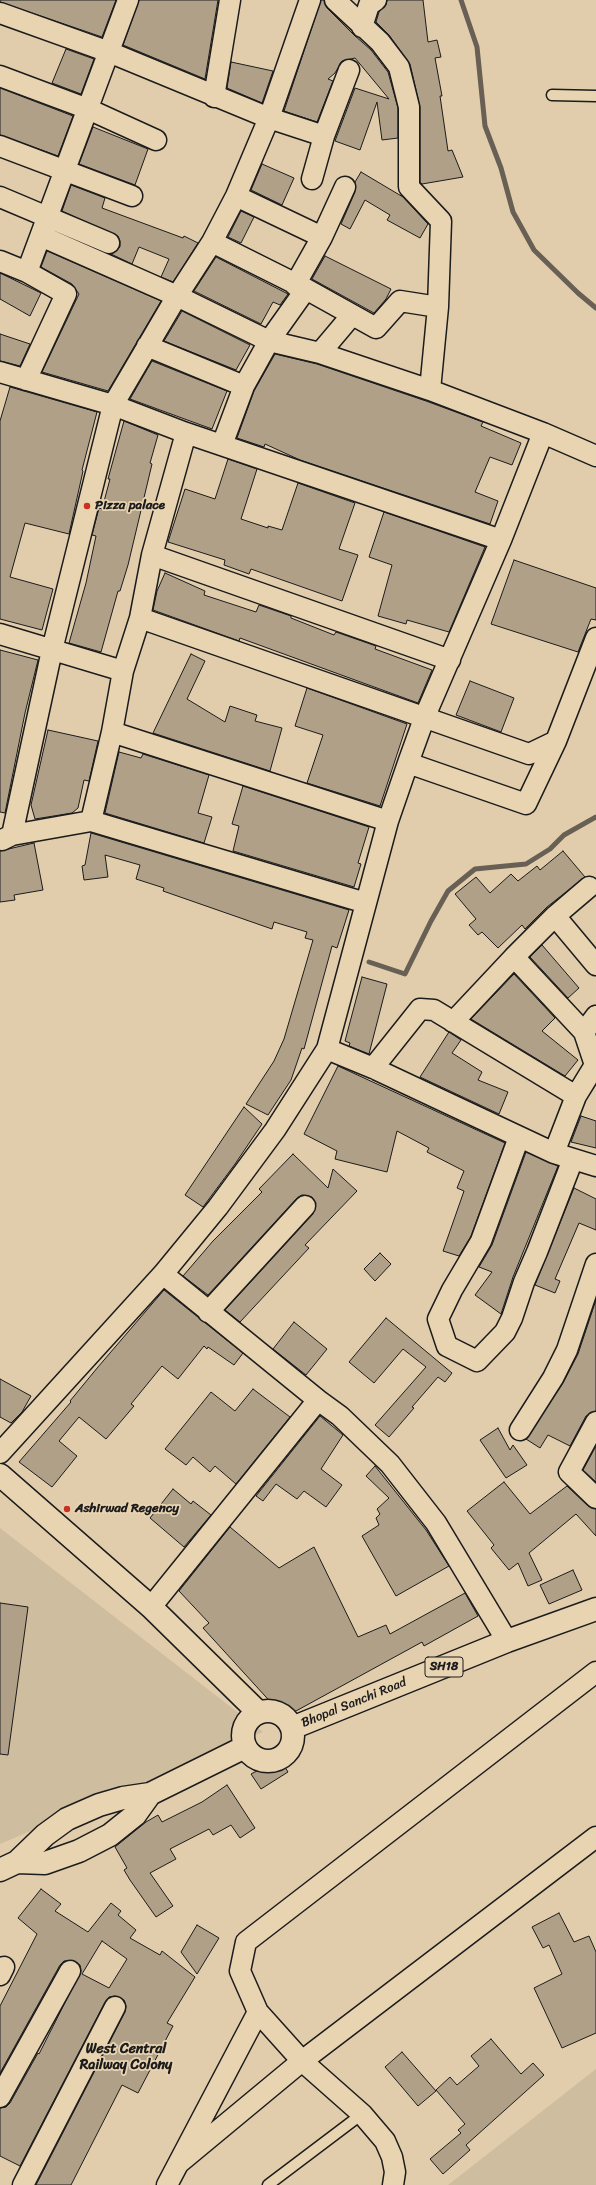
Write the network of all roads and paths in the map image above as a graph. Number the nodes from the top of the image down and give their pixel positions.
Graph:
1 (128, 0) edge
2 (230, 0) edge
3 (310, 0) edge
4 (335, 0) edge
5 (376, 0) edge
6 (0, 13) edge
7 (362, 27) junction
8 (109, 52) junction
9 (349, 70) dead end
10 (0, 76) edge
11 (552, 95) dead end
12 (214, 96) junction
13 (596, 96) edge
14 (88, 109) junction
15 (269, 118) junction
16 (324, 136) junction
17 (156, 140) dead end
18 (0, 146) edge
19 (65, 170) junction
20 (312, 179) dead end
21 (345, 187) dead end
22 (132, 196) dead end
23 (236, 196) junction
24 (0, 197) edge
25 (44, 227) junction
26 (322, 237) junction
27 (212, 242) junction
28 (109, 243) dead end
29 (0, 261) edge
30 (27, 272) junction
31 (300, 287) junction
32 (177, 296) junction
33 (438, 307) junction
34 (352, 315) junction
35 (269, 341) junction
36 (147, 346) junction
37 (320, 353) junction
38 (0, 372) edge
39 (26, 380) junction
40 (244, 386) junction
41 (430, 390) junction
42 (112, 405) junction
43 (186, 433) junction
44 (543, 433) junction
45 (222, 445) junction
46 (596, 456) edge
47 (501, 540) junction
48 (152, 555) junction
49 (140, 618) junction
50 (0, 634) edge
51 (596, 638) edge
52 (52, 650) junction
53 (450, 660) junction
54 (123, 671) junction
55 (425, 716) junction
56 (112, 732) junction
57 (556, 741) junction
58 (408, 763) junction
59 (91, 821) junction
60 (388, 821) junction
61 (6, 838) edge
62 (589, 886) dead end
63 (366, 903) junction
64 (555, 916) junction
65 (514, 957) junction
66 (596, 965) edge
67 (596, 1016) edge
68 (453, 1022) junction
69 (584, 1032) junction
70 (327, 1049) junction
71 (596, 1065) edge
72 (372, 1068) junction
73 (576, 1096) junction
74 (519, 1137) junction
75 (563, 1156) junction
76 (596, 1166) edge
77 (305, 1206) dead end
78 (596, 1264) edge
79 (163, 1274) junction
80 (208, 1312) junction
81 (318, 1400) junction
82 (596, 1422) edge
83 (520, 1430) dead end
84 (0, 1453) edge
85 (0, 1475) edge
86 (596, 1498) edge
87 (151, 1607) junction
88 (596, 1609) edge
89 (507, 1641) junction
90 (596, 1672) edge
91 (258, 1712) junction
92 (292, 1728) junction
93 (245, 1747) junction
94 (150, 1794) junction
95 (593, 1845) edge
96 (9, 1866) edge
97 (70, 1972) dead end
98 (115, 2007) dead end
99 (258, 2012) junction
100 (302, 2062) junction
101 (0, 2097) edge
102 (362, 2114) junction
103 (179, 2163) junction
104 (23, 2185) edge
105 (167, 2185) edge
106 (268, 2185) edge
107 (393, 2185) edge

1 - 8 street
2 - 12 street
3 - 15 street
4 - 7 street
5 - 7 street
6 - 8 street
7 - 33 street
8 - 12 street
8 - 14 street
9 - 16 street
10 - 14 street
11 - 13 lane
12 - 15 street
14 - 17 street
14 - 19 street
15 - 16 street
15 - 23 street
16 - 20 street
18 - 19 street
19 - 22 street
19 - 25 street
21 - 26 street
23 - 26 street
23 - 27 street
24 - 25 street
25 - 28 street
25 - 30 street
25 - 32 street
26 - 31 street
27 - 31 street
27 - 32 street
29 - 30 street
30 - 39 street
31 - 34 street
31 - 35 street
32 - 35 street
32 - 36 street
33 - 34 street
33 - 41 street
34 - 37 street
35 - 37 street
35 - 40 street
36 - 40 street
36 - 42 street
37 - 41 street
38 - 39 street
39 - 42 street
40 - 45 street
41 - 44 street
42 - 43 street
42 - 52 street
43 - 45 street
43 - 48 street
44 - 46 street
44 - 47 street
45 - 47 street
47 - 53 street
48 - 49 street
48 - 53 street
49 - 54 street
49 - 55 street
50 - 52 street
51 - 57 street
52 - 54 street
52 - 61 street
53 - 55 street
54 - 56 street
55 - 57 street
55 - 58 street
56 - 59 street
56 - 60 street
57 - 58 street
58 - 60 street
59 - 61 street
59 - 63 street
60 - 63 street
62 - 64 street
63 - 70 street
64 - 65 street
64 - 66 street
65 - 68 street
65 - 69 street
67 - 69 street
68 - 72 street
68 - 73 street
69 - 71 street
70 - 72 street
70 - 79 street
71 - 73 street
72 - 74 street
73 - 75 street
74 - 75 street
74 - 75 street
75 - 76 street
77 - 80 street
78 - 83 street
79 - 80 street
79 - 84 street
80 - 81 street
81 - 87 street
81 - 89 street
82 - 86 street
85 - 87 main road
87 - 91 main road
88 - 89 main road, Bhopal Sanchi Road / SH18
89 - 92 main road, Bhopal Sanchi Road / SH18
90 - 99 street
91 - 92 main road
91 - 93 main road
92 - 93 main road
93 - 94 main road
94 - 96 main road
94 - 96 main road
95 - 100 street
97 - 101 street
98 - 104 street
99 - 100 street
99 - 103 street
100 - 102 street
100 - 103 street
102 - 106 lane
102 - 107 street
103 - 105 street

